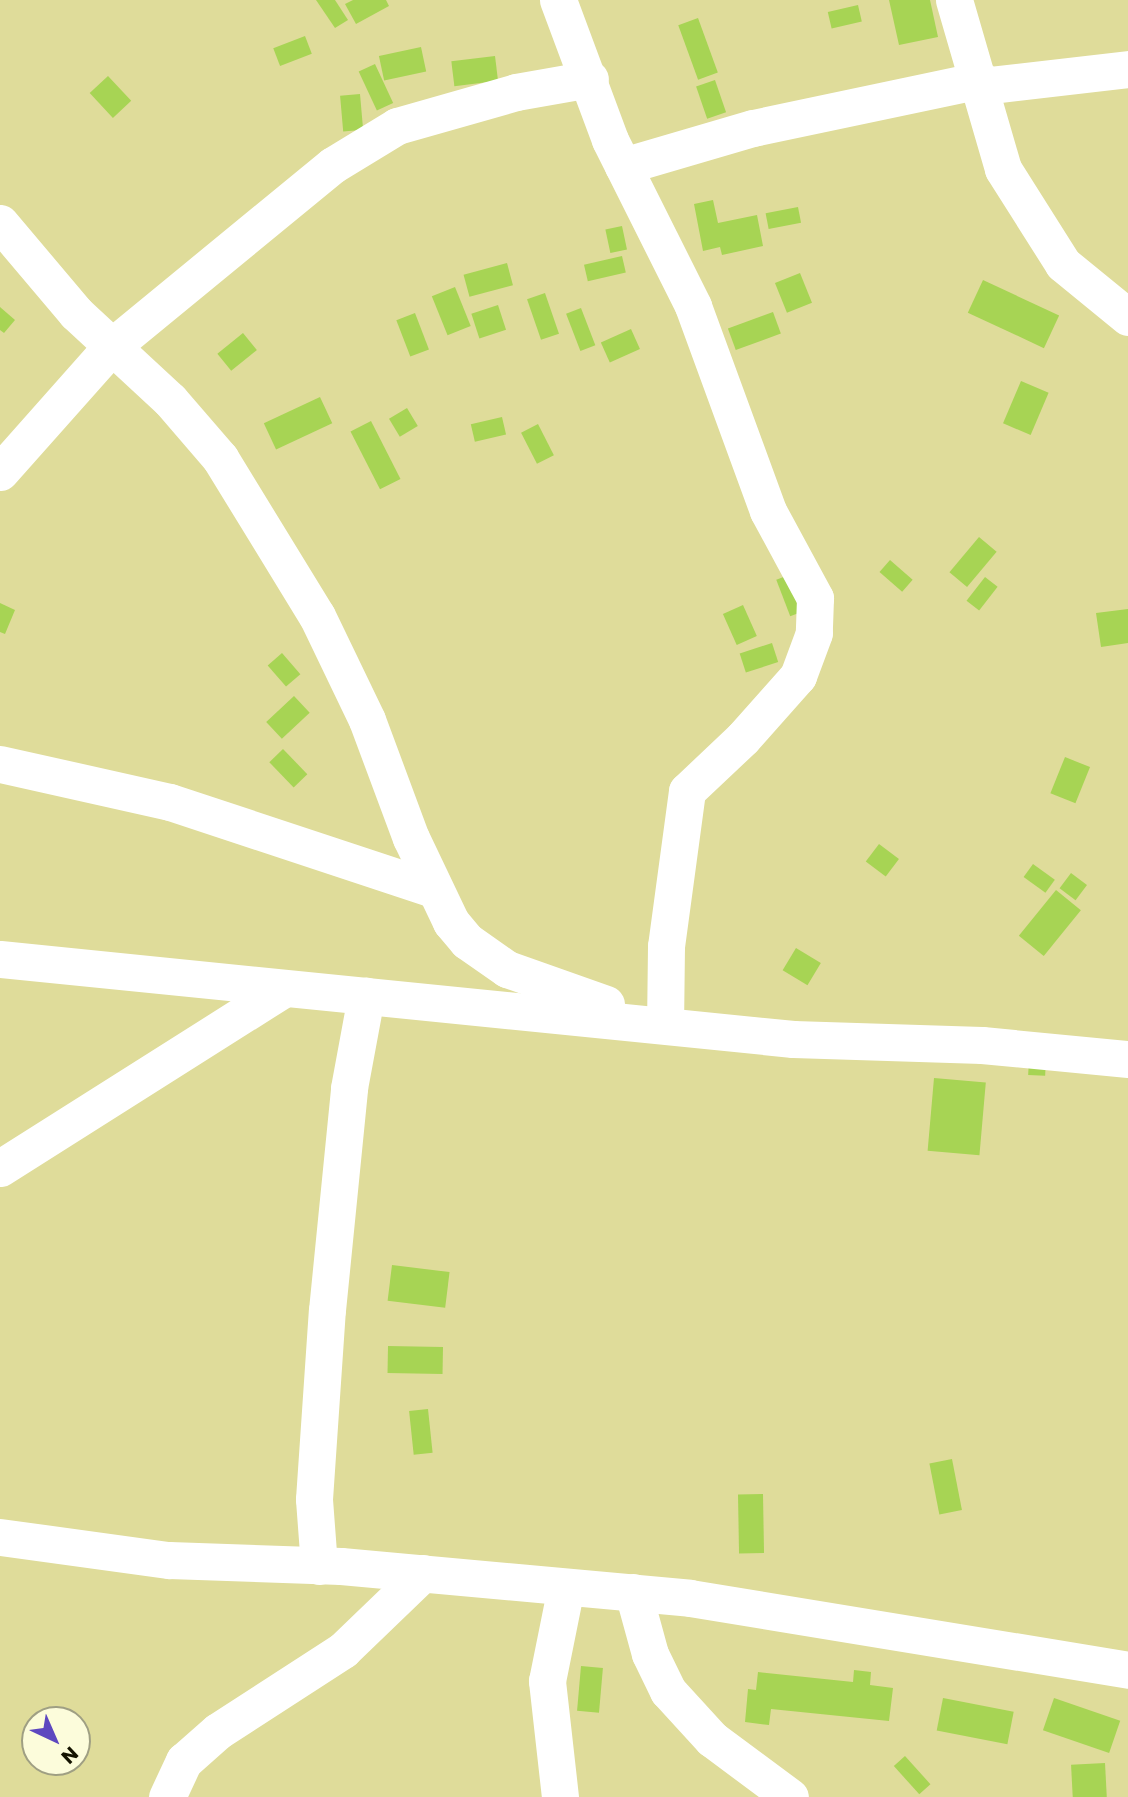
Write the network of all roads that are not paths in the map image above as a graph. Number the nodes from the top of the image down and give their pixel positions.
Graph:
1 (558, 0) edge
2 (954, 0) edge
3 (1128, 69) edge
4 (590, 79) junction
5 (981, 83) junction
6 (622, 166) junction
7 (0, 223) edge
8 (1128, 317) edge
9 (110, 348) junction
10 (0, 472) edge
11 (0, 764) edge
12 (433, 889) junction
13 (0, 959) edge
14 (283, 989) junction
15 (366, 996) junction
16 (626, 1021) junction
17 (665, 1025) junction
18 (1128, 1059) edge
19 (0, 1168) edge
20 (0, 1537) edge
21 (319, 1566) junction
22 (423, 1573) junction
23 (566, 1587) junction
24 (633, 1592) junction
25 (1128, 1670) edge
26 (557, 1757) junction
27 (167, 1797) edge
28 (560, 1797) edge
29 (579, 1797) edge
30 (790, 1797) edge

1 - 4 street
2 - 5 street
3 - 5 street
4 - 6 street
4 - 9 street
5 - 6 street
5 - 8 street
6 - 17 street
7 - 9 street
9 - 10 street
9 - 12 street
11 - 12 street
12 - 16 street
13 - 14 street
14 - 15 street
14 - 19 street
15 - 16 street
15 - 21 street
16 - 17 street
17 - 18 street
20 - 21 street
21 - 22 street
22 - 23 street
22 - 27 street
23 - 24 street
23 - 26 street
24 - 25 street
24 - 30 street
26 - 28 street
26 - 29 street

